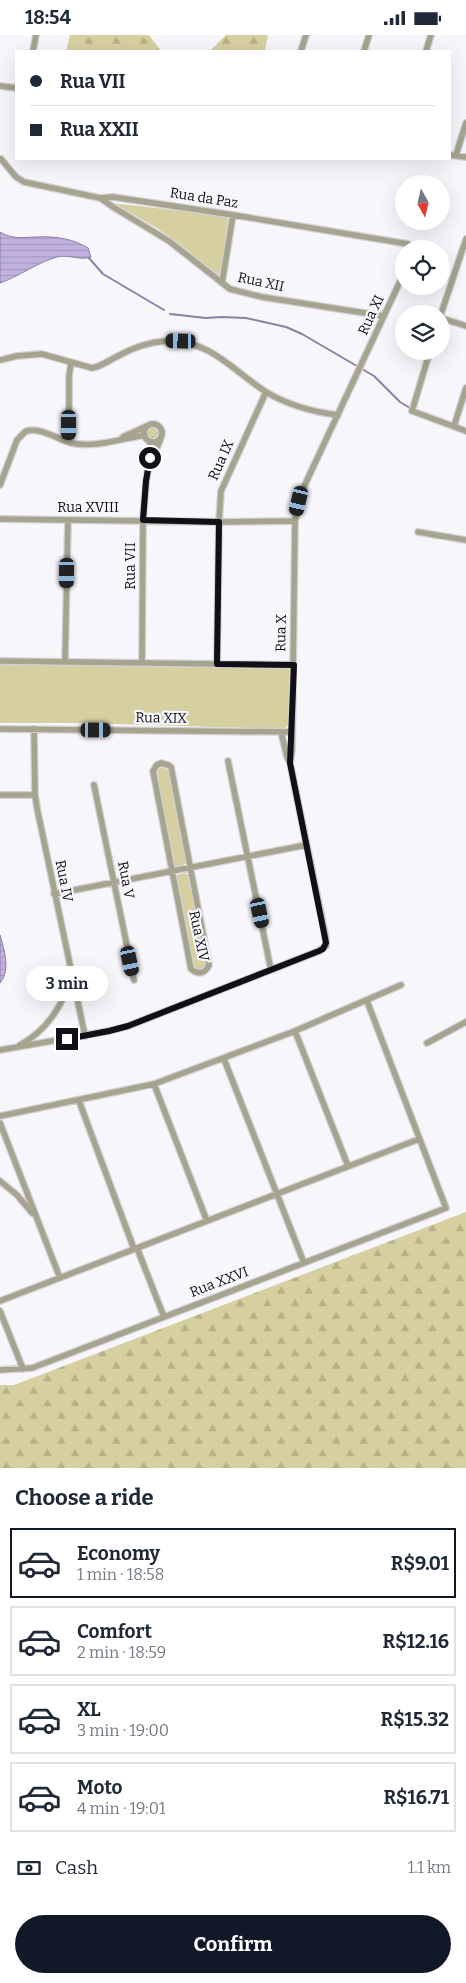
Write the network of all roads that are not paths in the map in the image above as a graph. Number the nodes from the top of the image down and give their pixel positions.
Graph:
1 (36, 35) edge
2 (301, 35) edge
3 (306, 35) edge
4 (369, 35) edge
5 (431, 35) edge
6 (33, 50) edge
7 (301, 50) edge
8 (301, 50) edge
9 (364, 50) edge
10 (426, 50) edge
11 (0, 86) edge
12 (15, 88) edge
13 (466, 123) edge
14 (458, 149) junction
15 (466, 150) edge
16 (453, 155) edge
17 (466, 157) edge
18 (1, 159) edge
19 (100, 198) junction
20 (233, 215) junction
21 (466, 239) edge
22 (395, 243) edge
23 (222, 283) junction
24 (395, 292) edge
25 (445, 305) edge
26 (384, 316) junction
27 (450, 320) edge
28 (466, 326) edge
29 (427, 360) edge
30 (0, 361) edge
31 (71, 363) junction
32 (360, 369) joint
33 (466, 388) edge
34 (266, 392) junction
35 (338, 415) junction
36 (148, 426) junction
37 (454, 426) junction
38 (466, 431) edge
39 (144, 435) junction
40 (119, 439) junction
41 (160, 440) junction
42 (150, 441) junction
43 (69, 442) junction
44 (148, 469) junction
45 (0, 485) edge
46 (0, 519) edge
47 (68, 520) junction
48 (143, 520) junction
49 (295, 521) junction
50 (219, 522) junction
51 (418, 532) dead end
52 (466, 540) edge
53 (0, 661) edge
54 (65, 662) junction
55 (142, 663) junction
56 (217, 664) junction
57 (294, 665) junction
58 (0, 729) edge
59 (34, 729) junction
60 (280, 732) junction
61 (292, 732) junction
62 (228, 761) dead end
63 (290, 763) junction
64 (94, 785) dead end
65 (0, 795) edge
66 (35, 795) junction
67 (306, 845) junction
68 (248, 857) junction
69 (190, 869) junction
70 (173, 872) junction
71 (114, 883) junction
72 (54, 894) junction
73 (271, 969) junction
74 (72, 980) junction
75 (134, 980) dead end
76 (401, 985) dead end
77 (367, 1001) junction
78 (466, 1022) edge
79 (295, 1031) junction
80 (85, 1036) junction
81 (427, 1043) dead end
82 (14, 1048) junction
83 (0, 1050) edge
84 (224, 1059) junction
85 (154, 1084) junction
86 (79, 1101) junction
87 (0, 1116) edge
88 (0, 1123) edge
89 (419, 1139) junction
90 (348, 1166) junction
91 (0, 1181) edge
92 (277, 1194) junction
93 (36, 1217) junction
94 (207, 1221) junction
95 (136, 1249) junction
96 (304, 1263) junction
97 (60, 1278) junction
98 (0, 1301) edge
99 (0, 1311) edge
100 (164, 1317) junction
101 (24, 1369) junction
102 (0, 1370) edge

1 - 6 street
2 - 7 street
3 - 8 street
4 - 9 street
5 - 10 street
11 - 12 street
13 - 14 street
14 - 15 street
14 - 16 street
16 - 17 street
18 - 19 street, Rua da Paz
19 - 20 street, Rua da Paz
19 - 23 street, Rua XII
20 - 22 street, Rua da Paz
20 - 23 street
21 - 25 street
23 - 26 street, Rua XII
24 - 26 street, Rua XI
26 - 32 street, Rua XI
27 - 28 street
29 - 37 street
30 - 31 street
31 - 34 street
31 - 43 street
32 - 35 street, Rua X
33 - 37 street
34 - 35 street
34 - 50 street, Rua IX
35 - 49 street, Rua X
36 - 39 street
36 - 40 street
36 - 41 street
37 - 38 street
39 - 40 street
39 - 42 street
40 - 43 street
41 - 42 street
41 - 44 street
42 - 44 street, Rua VII
43 - 45 street
44 - 48 street, Rua VII
46 - 47 street, Rua XVIII
47 - 48 street, Rua XVIII
47 - 54 street
48 - 50 street, Rua XVIII
48 - 55 street, Rua VII
49 - 50 street, Rua XVIII
49 - 57 street, Rua X
50 - 56 street, Rua IX
51 - 52 street
53 - 54 street
54 - 55 street
55 - 56 street
56 - 57 street
57 - 61 street, Rua X
58 - 59 street, Rua XIX
59 - 60 street, Rua XIX
59 - 66 street, Rua IV
60 - 61 street, Rua XIX
60 - 63 street
61 - 63 street, Rua X
62 - 68 street
63 - 67 street, Rua X
64 - 71 street, Rua V
65 - 66 street
66 - 72 street, Rua IV
67 - 68 street
67 - 73 street, Rua X
68 - 69 street
68 - 73 street
69 - 70 street
69 - 70 street, Rua XIV
69 - 70 street, Rua XIV
70 - 71 street
71 - 72 street
71 - 75 street, Rua V
72 - 74 street, Rua IV
73 - 80 street
74 - 80 street, Rua IV
74 - 82 street
76 - 77 street
77 - 79 street
77 - 89 street
78 - 81 street
79 - 84 street
79 - 90 street
80 - 82 street
82 - 83 street
84 - 85 street
84 - 92 street
85 - 86 street
85 - 94 street
86 - 87 street
86 - 95 street
88 - 93 street
89 - 90 street
89 - 96 street, Rua XXVI
90 - 92 street
91 - 93 street
92 - 94 street
92 - 96 street
93 - 97 street
94 - 95 street
95 - 97 street
95 - 100 street
96 - 100 street, Rua XXVI
97 - 98 street
99 - 101 street
100 - 101 street, Rua XXVI
101 - 102 street, Rua XXVI

